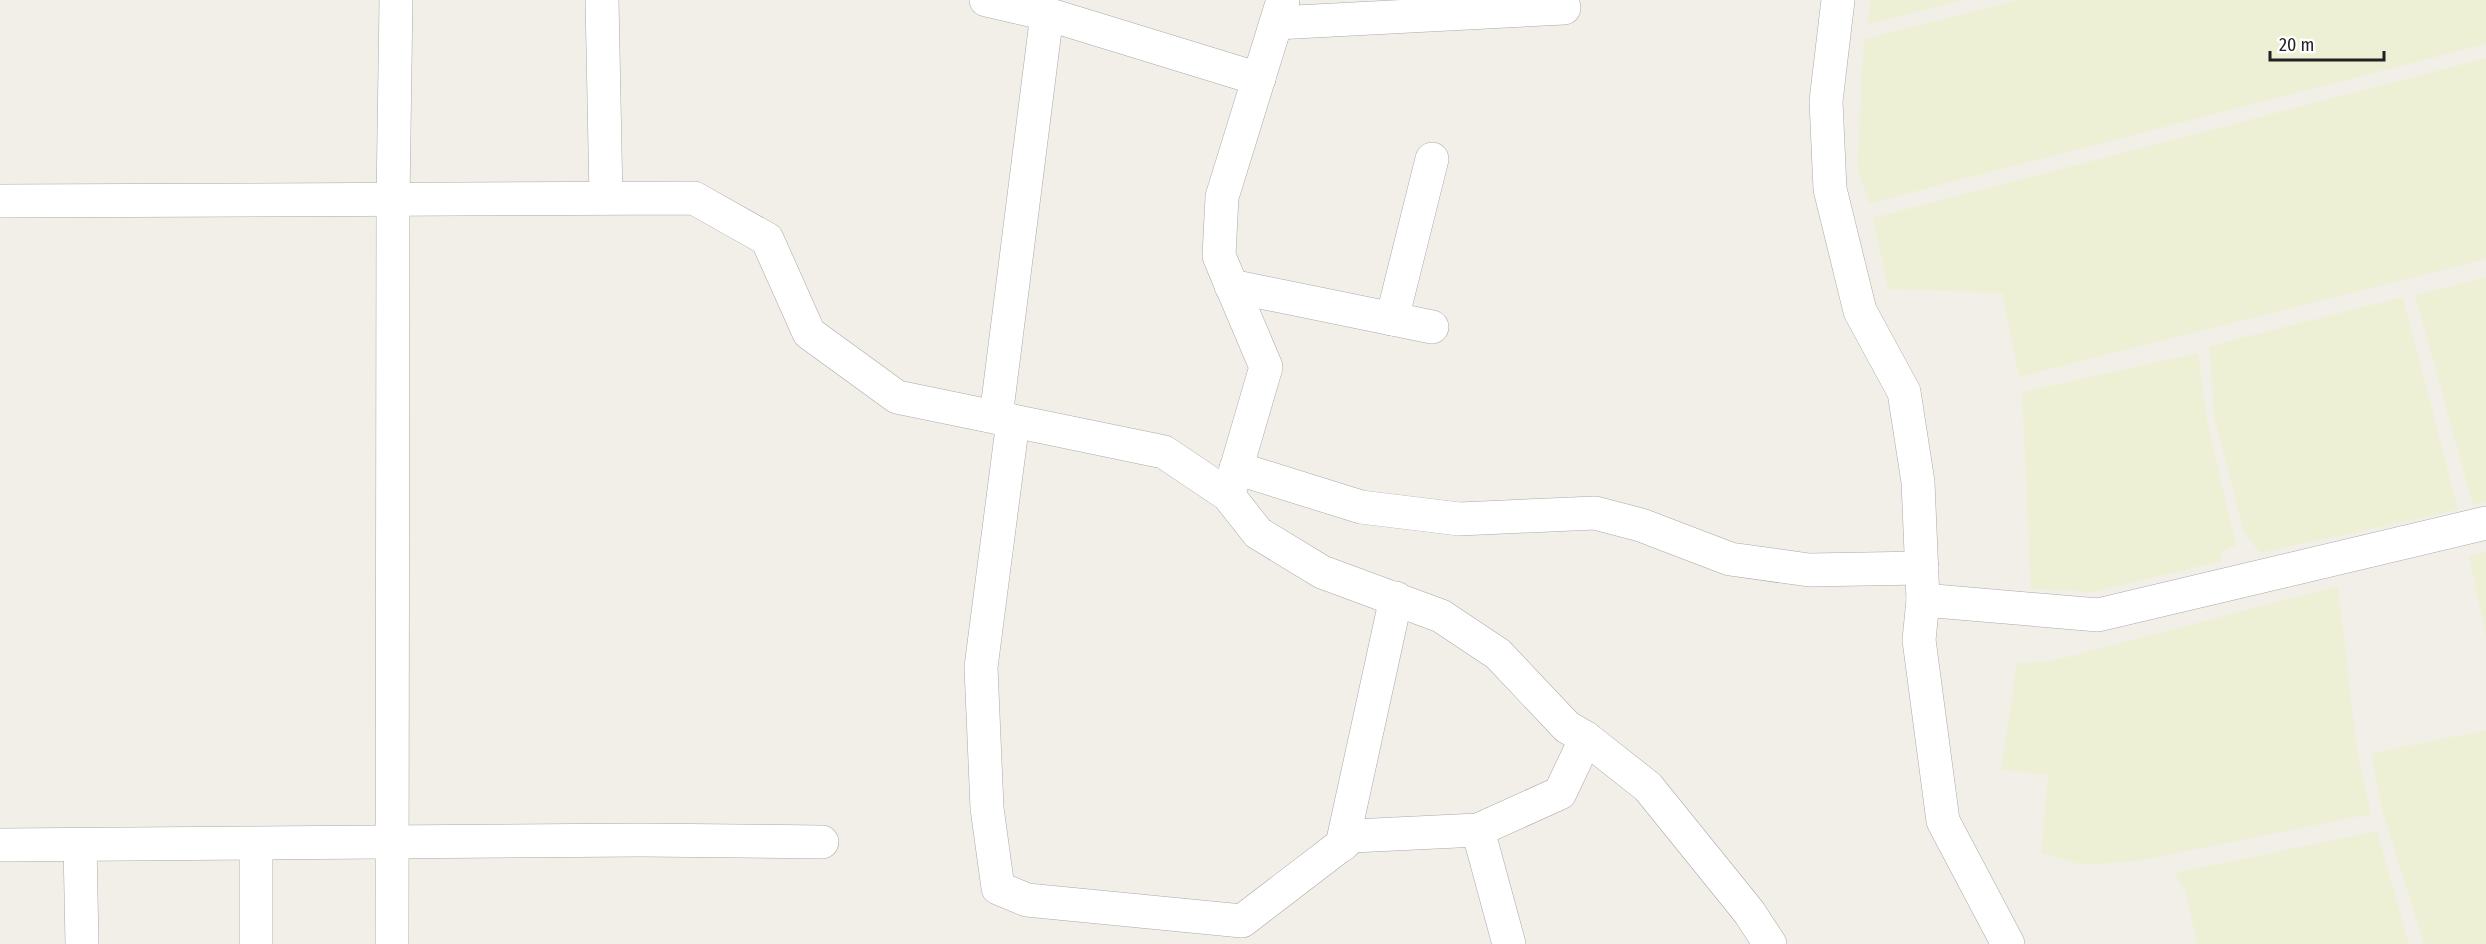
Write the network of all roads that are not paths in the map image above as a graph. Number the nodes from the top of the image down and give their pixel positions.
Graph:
1 (396, 0) edge
2 (602, 0) edge
3 (986, 0) edge
4 (1562, 0) edge
5 (1838, 0) edge
6 (1280, 12) edge
7 (1047, 14) junction
8 (1092, 14) edge
9 (1258, 79) junction
10 (1432, 159) dead end
11 (606, 198) junction
12 (393, 199) junction
13 (0, 201) edge
14 (1231, 286) junction
15 (1392, 319) junction
16 (1432, 327) dead end
17 (1004, 419) junction
18 (1232, 481) junction
19 (2486, 523) edge
20 (1922, 568) junction
21 (1396, 598) junction
22 (1923, 600) junction
23 (1586, 738) junction
24 (1478, 830) junction
25 (822, 843) dead end
26 (256, 844) junction
27 (391, 844) junction
28 (0, 845) edge
29 (80, 845) junction
30 (1342, 845) junction
31 (81, 944) edge
32 (256, 944) edge
33 (392, 944) edge
34 (1509, 944) edge
35 (1770, 944) edge
36 (2008, 944) edge

1 - 12 street
2 - 11 street
3 - 7 street
4 - 6 street
5 - 20 street
6 - 9 street
7 - 8 street
7 - 17 street
8 - 9 street
9 - 14 street
10 - 15 street
11 - 12 street
11 - 17 street
12 - 13 street
12 - 27 street
14 - 15 street
14 - 18 street
15 - 16 street
17 - 18 street
17 - 30 street
18 - 20 street
18 - 21 street
19 - 22 street
20 - 22 street
21 - 23 street
21 - 30 street
22 - 36 street
23 - 24 street
23 - 35 street
24 - 30 street
24 - 34 street
25 - 27 street
26 - 27 street
26 - 29 street
26 - 32 street
27 - 33 street
28 - 29 street
29 - 31 street

